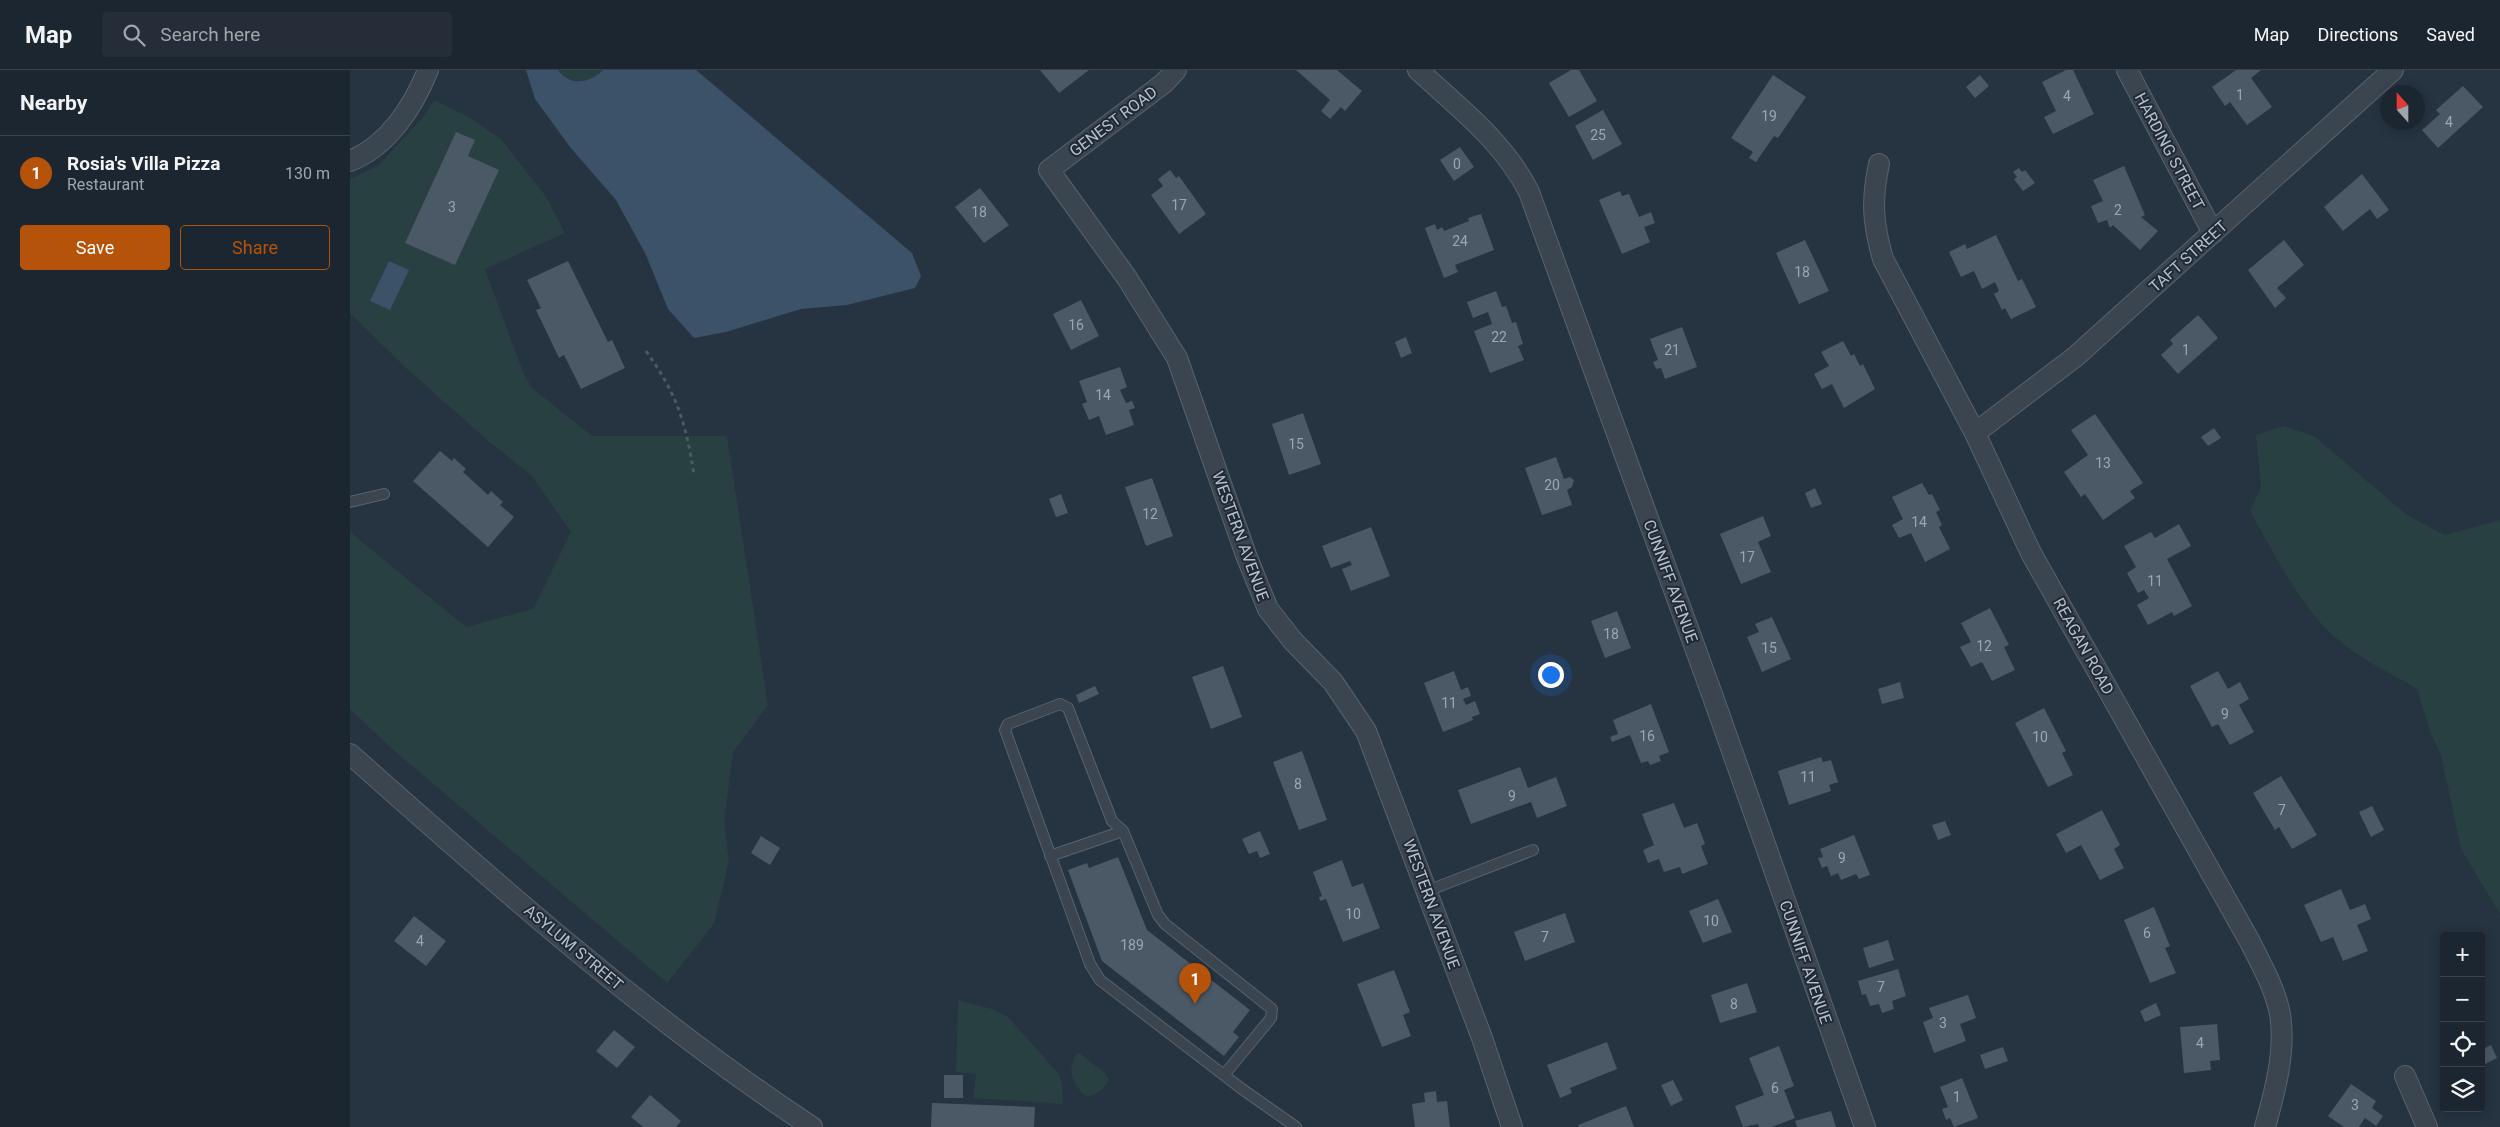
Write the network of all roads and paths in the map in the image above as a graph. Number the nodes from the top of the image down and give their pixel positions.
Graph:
1 (428, 70) edge
2 (1176, 70) edge
3 (1418, 70) edge
4 (2127, 70) edge
5 (2393, 70) edge
6 (350, 161) edge
7 (1879, 164) dead end
8 (1048, 170) joint
9 (2213, 233) junction
10 (646, 351) dead end
11 (1975, 433) junction
12 (694, 475) dead end
13 (384, 494) dead end
14 (350, 502) edge
15 (350, 754) edge
16 (1123, 831) junction
17 (1533, 850) dead end
18 (1050, 856) junction
19 (1427, 892) junction
20 (1224, 1074) junction
21 (2405, 1076) dead end
22 (811, 1127) edge
23 (1296, 1127) edge
24 (1512, 1127) edge
25 (1864, 1127) edge
26 (2265, 1127) edge
27 (2427, 1127) edge

1 - 6 street
2 - 8 street, GENEST ROAD
3 - 25 street, CUNNIFF AVENUE
4 - 9 street, HARDING STREET
5 - 9 street, TAFT STREET
7 - 11 street, REAGAN ROAD
8 - 19 street, WESTERN AVENUE
9 - 11 street, TAFT STREET
10 - 12 path
11 - 26 street, REAGAN ROAD
13 - 14 lane
15 - 22 street, ASYLUM STREET
16 - 18 lane
16 - 18 lane
16 - 20 lane
17 - 19 lane
18 - 20 lane
19 - 24 street, WESTERN AVENUE
20 - 23 lane
21 - 27 street

